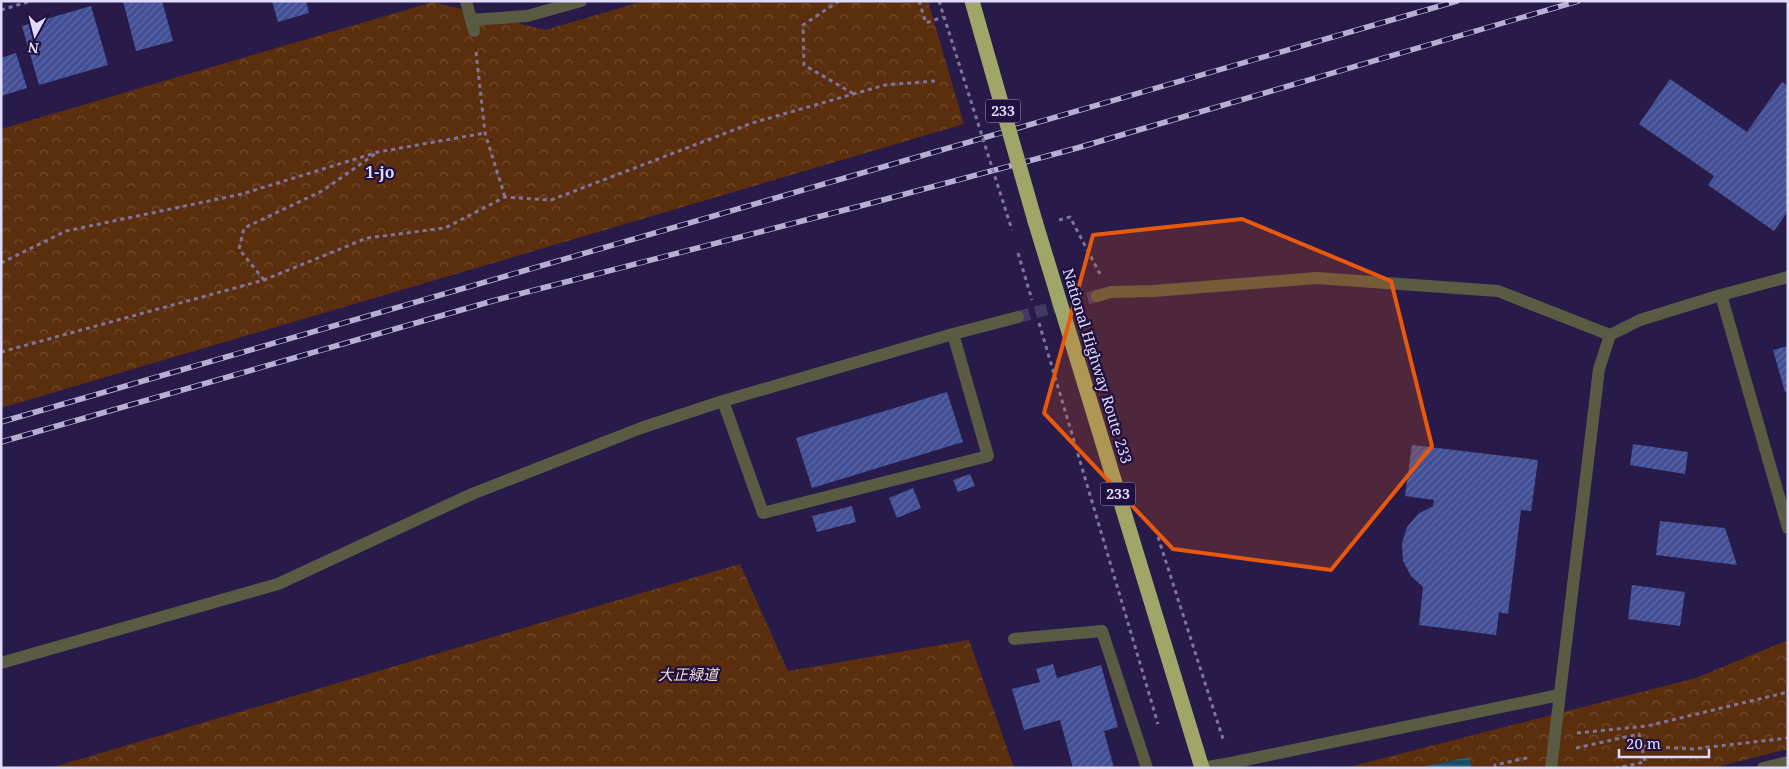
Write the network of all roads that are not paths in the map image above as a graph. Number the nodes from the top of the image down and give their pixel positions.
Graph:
1 (466, 1) edge
2 (581, 1) edge
3 (972, 1) edge
4 (1788, 277) edge
5 (1721, 295) junction
6 (1097, 296) tunnel mouth
7 (1018, 317) tunnel mouth
8 (953, 334) junction
9 (1610, 335) junction
10 (723, 402) junction
11 (1788, 528) edge
12 (1014, 639) dead end
13 (1, 663) edge
14 (1560, 695) junction
15 (1788, 762) edge
16 (1147, 768) edge
17 (1202, 768) edge
18 (1551, 768) edge
19 (1762, 768) edge

1 - 2 street
3 - 17 highway, National Highway Route 233 / 233, bridge
4 - 5 street
5 - 9 street
5 - 11 street
6 - 9 street
7 - 8 street
8 - 10 street
8 - 10 street
9 - 14 street
10 - 13 street
12 - 16 street
14 - 17 street
14 - 18 street
15 - 19 street

